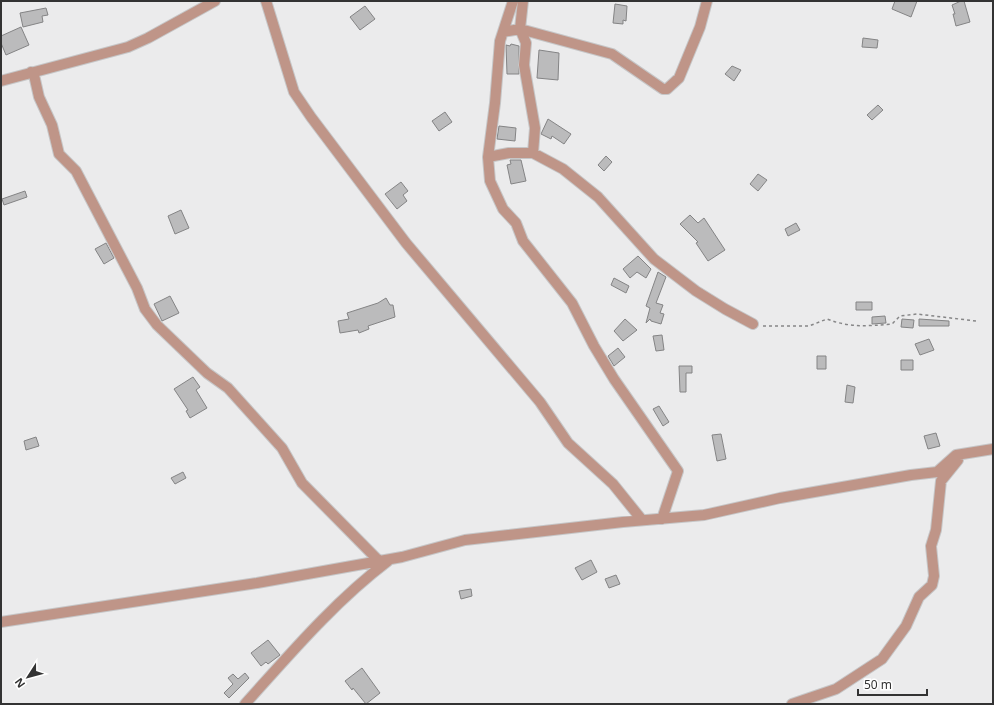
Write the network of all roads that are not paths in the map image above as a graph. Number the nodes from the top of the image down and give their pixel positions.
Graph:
1 (215, 1) edge
2 (266, 1) edge
3 (513, 1) edge
4 (523, 1) edge
5 (706, 1) edge
6 (520, 29) junction
7 (503, 32) junction
8 (31, 72) junction
9 (1, 81) edge
10 (533, 153) junction
11 (488, 157) junction
12 (753, 324) road end
13 (993, 449) edge
14 (962, 454) junction
15 (662, 518) junction
16 (642, 520) junction
17 (390, 560) junction
18 (379, 562) junction
19 (1, 622) edge
20 (245, 704) edge
21 (792, 704) edge

1 - 8 street
2 - 16 street
3 - 7 street
4 - 6 street
5 - 6 street
6 - 7 street
6 - 10 street
7 - 11 street
8 - 9 street
8 - 18 street
10 - 11 street
10 - 12 street
11 - 15 street
13 - 14 street
14 - 15 street
14 - 21 street
15 - 16 street
16 - 17 street
17 - 18 street
17 - 20 street
18 - 19 street

